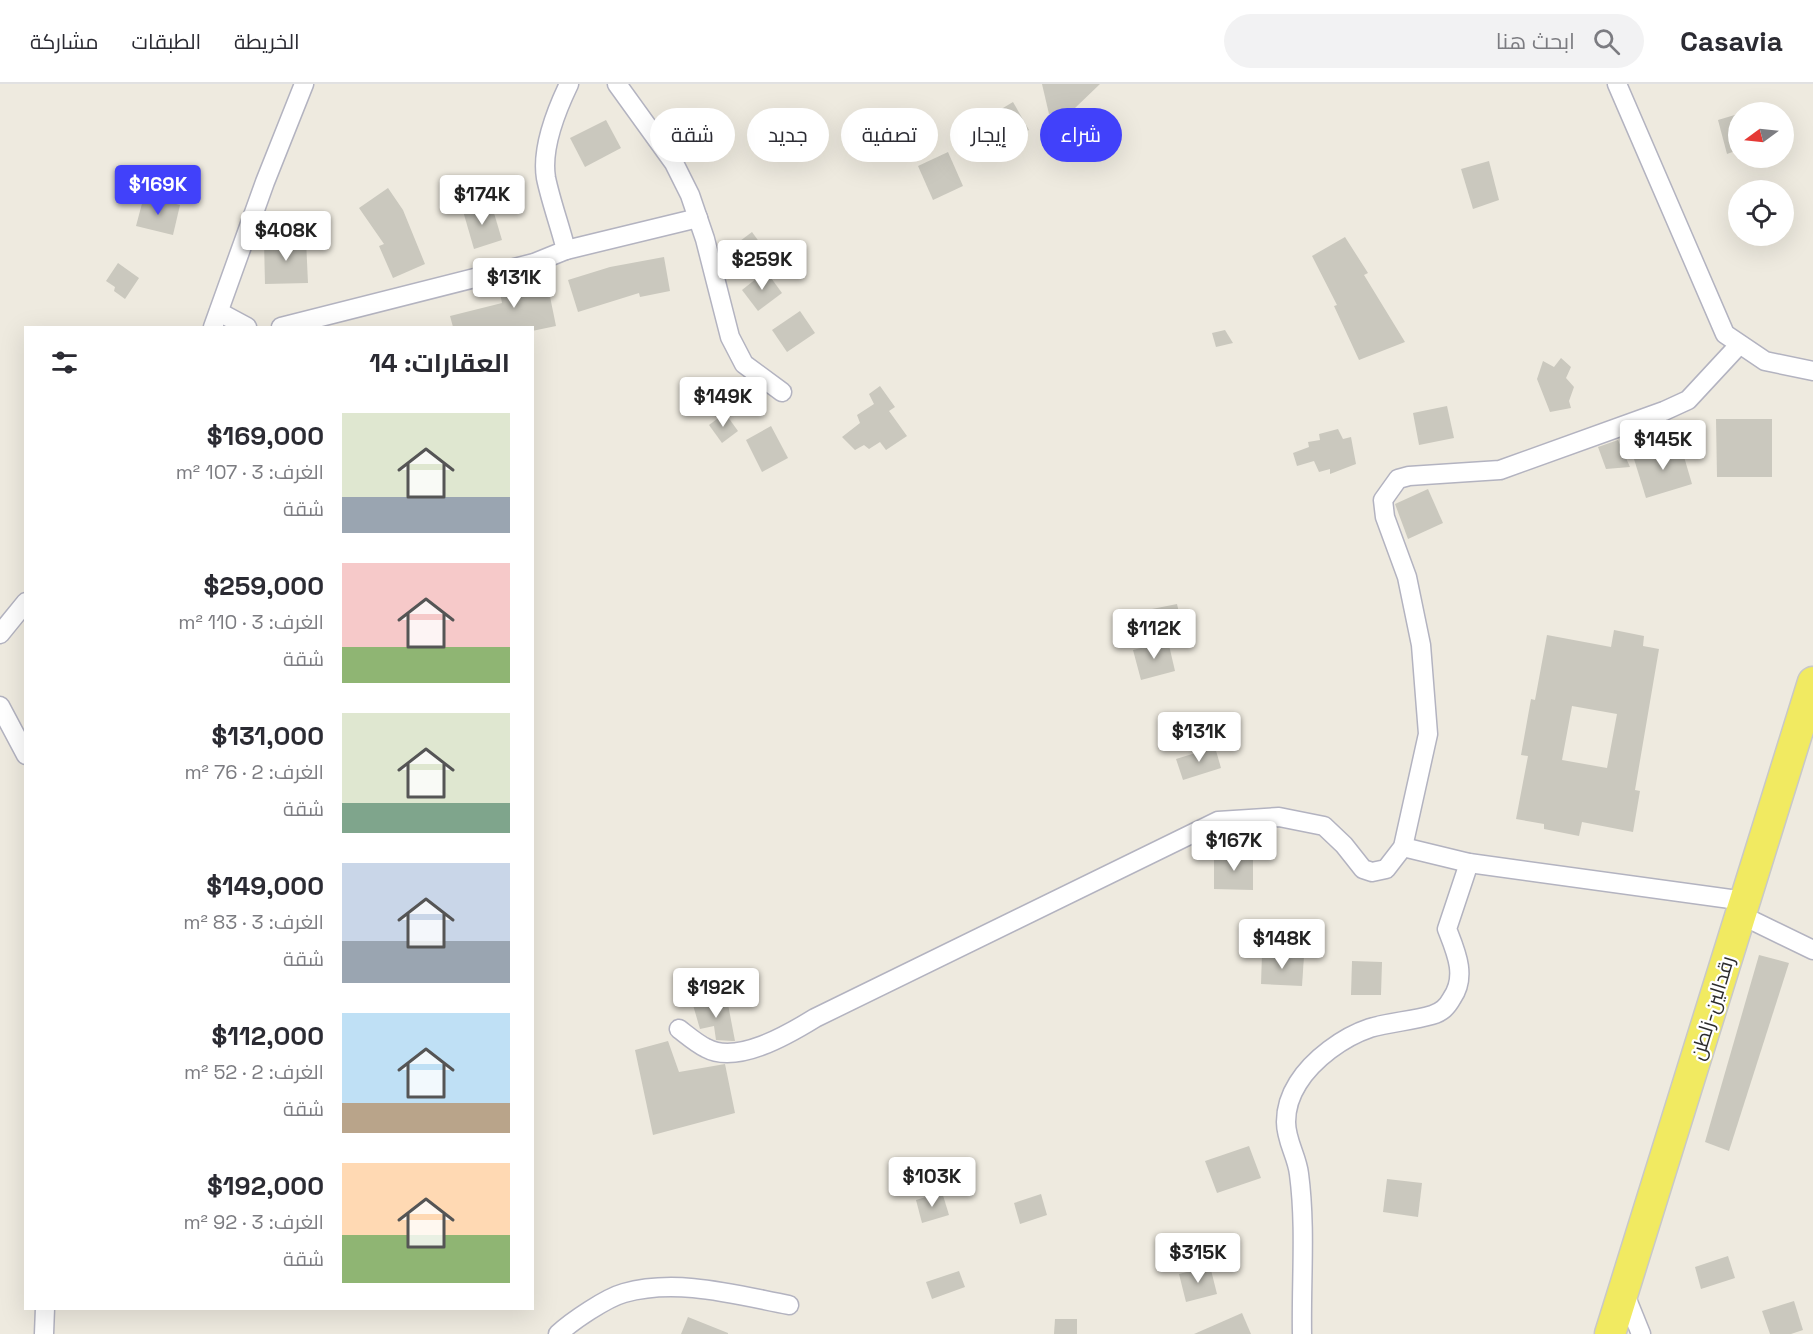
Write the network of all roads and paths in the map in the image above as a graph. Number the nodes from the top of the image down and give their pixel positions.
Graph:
1 (304, 84) edge
2 (569, 84) edge
3 (617, 84) edge
4 (1617, 84) edge
5 (698, 218) junction
6 (566, 250) junction
7 (216, 319) edge
8 (243, 326) edge
9 (285, 326) edge
10 (1739, 345) junction
11 (1813, 371) edge
12 (782, 392) dead end
13 (24, 604) edge
14 (0, 634) edge
15 (1813, 682) edge
16 (0, 706) edge
17 (24, 751) edge
18 (1403, 847) junction
19 (1469, 863) junction
20 (1743, 908) junction
21 (1813, 950) edge
22 (679, 1029) dead end
23 (1623, 1290) junction
24 (789, 1305) dead end
25 (45, 1310) edge
26 (44, 1334) edge
27 (558, 1334) edge
28 (1302, 1334) edge
29 (1610, 1334) edge
30 (1641, 1334) edge

1 - 7 street
2 - 6 street
3 - 5 street
4 - 10 street
5 - 6 street
5 - 12 street
6 - 9 street
7 - 8 street
10 - 11 street
10 - 18 street
13 - 14 street
15 - 20 main road, رقدالين-زلطن
16 - 17 street
18 - 19 street
18 - 22 street
19 - 20 street
19 - 28 street
20 - 21 street
20 - 23 main road, رقدالين-زلطن
23 - 29 main road, رقدالين-زلطن
23 - 30 street
24 - 27 street
25 - 26 street

